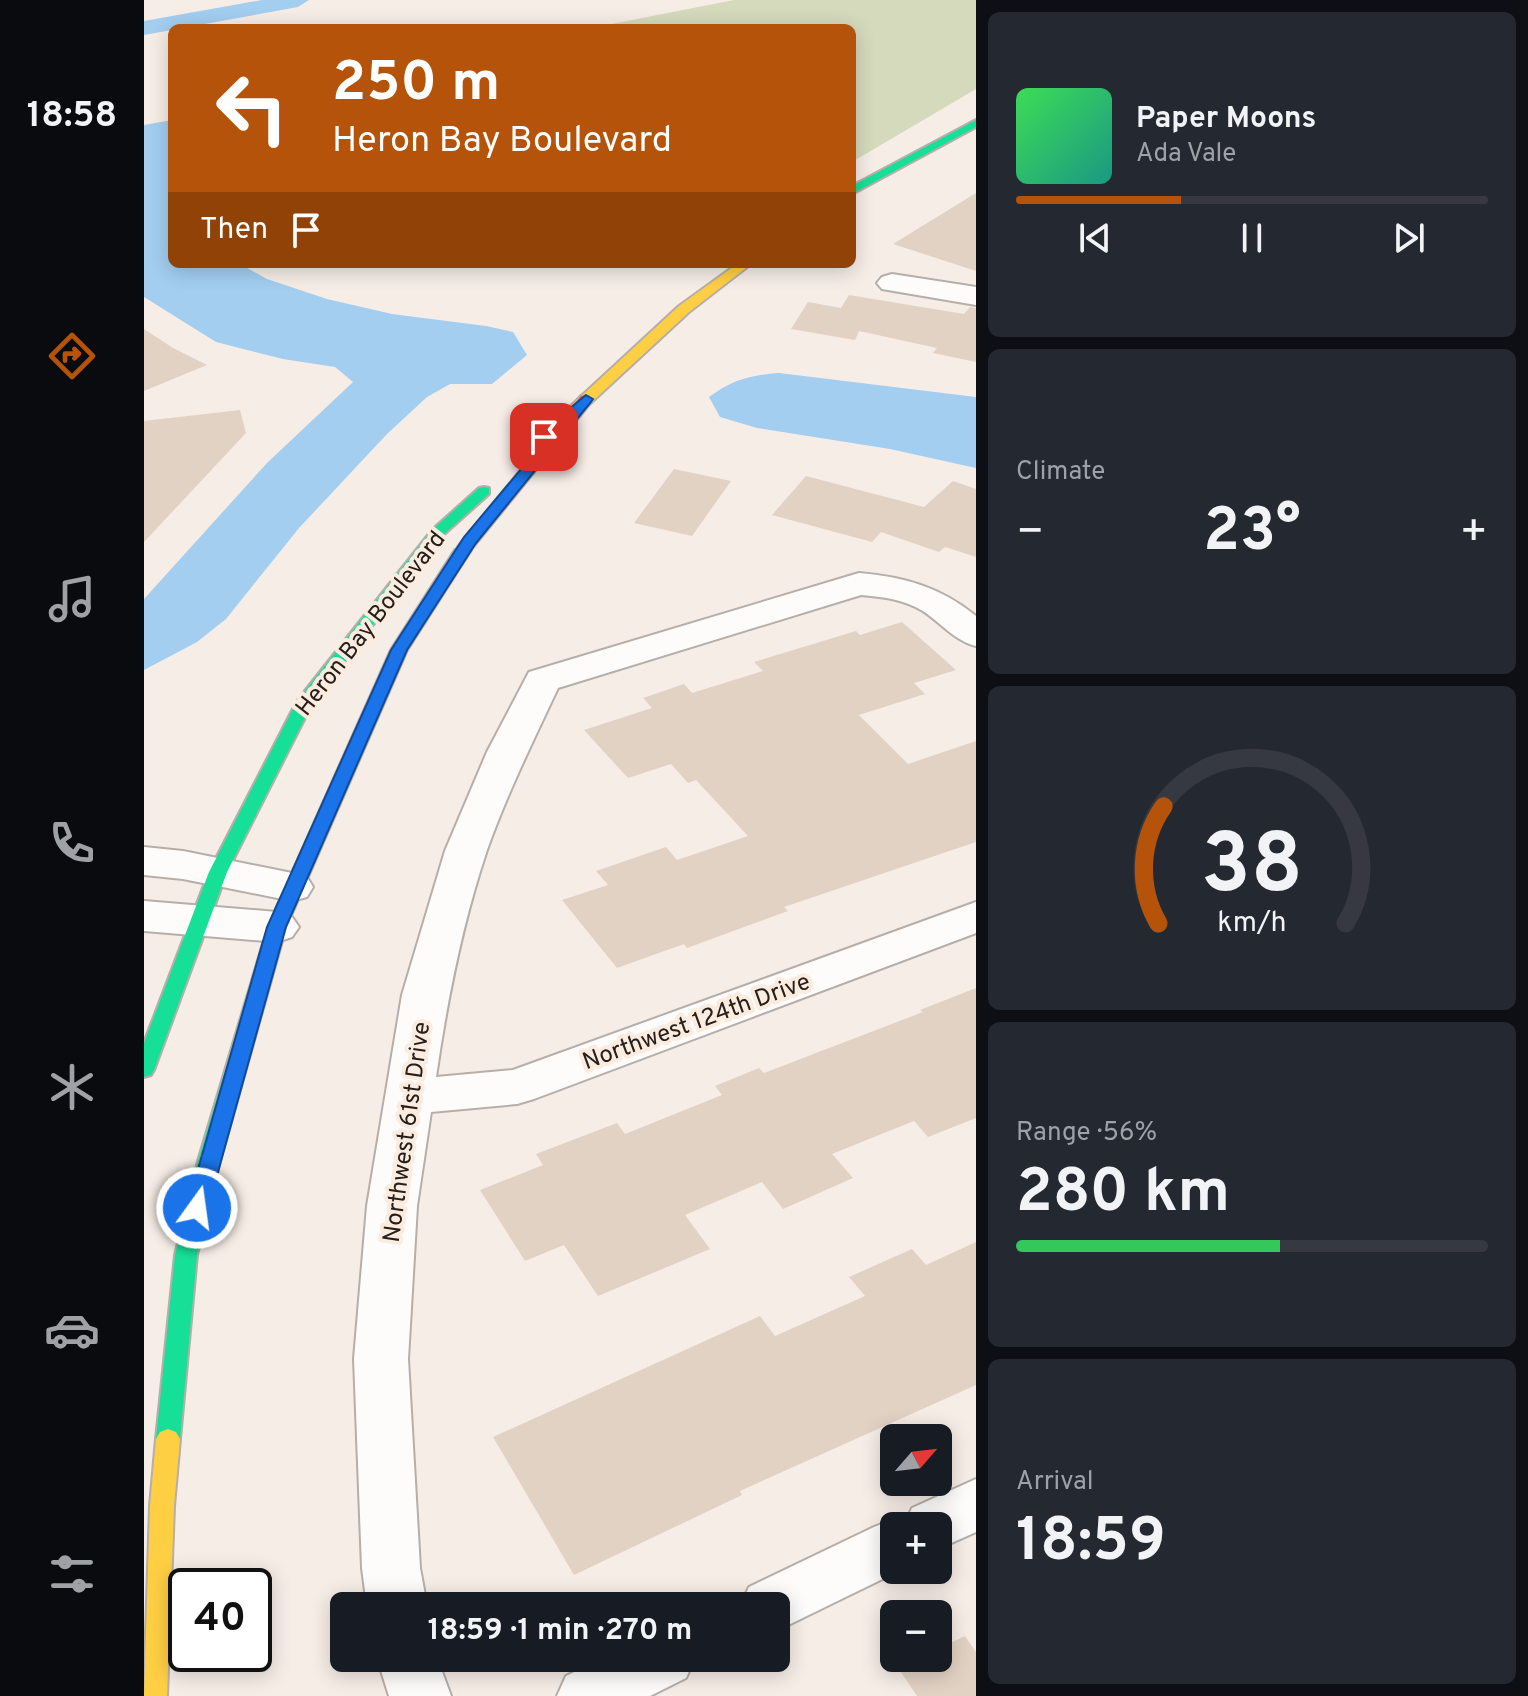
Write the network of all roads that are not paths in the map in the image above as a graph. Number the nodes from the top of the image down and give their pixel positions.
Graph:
1 (976, 123) edge
2 (856, 189) edge
3 (740, 268) edge
4 (892, 283) dead end
5 (976, 296) edge
6 (586, 399) junction
7 (976, 635) edge
8 (144, 861) edge
9 (218, 872) junction
10 (292, 887) junction
11 (144, 916) edge
12 (976, 917) edge
13 (199, 922) junction
14 (277, 927) junction
15 (144, 1070) edge
16 (410, 1097) junction
17 (976, 1504) edge
18 (952, 1516) edge
19 (880, 1552) edge
20 (395, 1592) edge
21 (790, 1596) edge
22 (412, 1672) edge
23 (637, 1672) edge
24 (154, 1696) edge
25 (420, 1696) edge
26 (588, 1696) edge

1 - 2 street
3 - 6 street, Heron Bay Boulevard
4 - 5 street
6 - 9 street, Heron Bay Boulevard
6 - 10 street, Heron Bay Boulevard
7 - 16 street, Northwest 61st Drive
8 - 9 street
9 - 10 street
9 - 13 street, Heron Bay Boulevard
10 - 14 street, Heron Bay Boulevard
11 - 13 street
12 - 16 street, Northwest 124th Drive
13 - 14 street
13 - 15 street, Heron Bay Boulevard
14 - 24 street, Heron Bay Boulevard
16 - 20 street, Northwest 61st Drive
17 - 18 street
19 - 21 street
22 - 25 street
23 - 26 street

